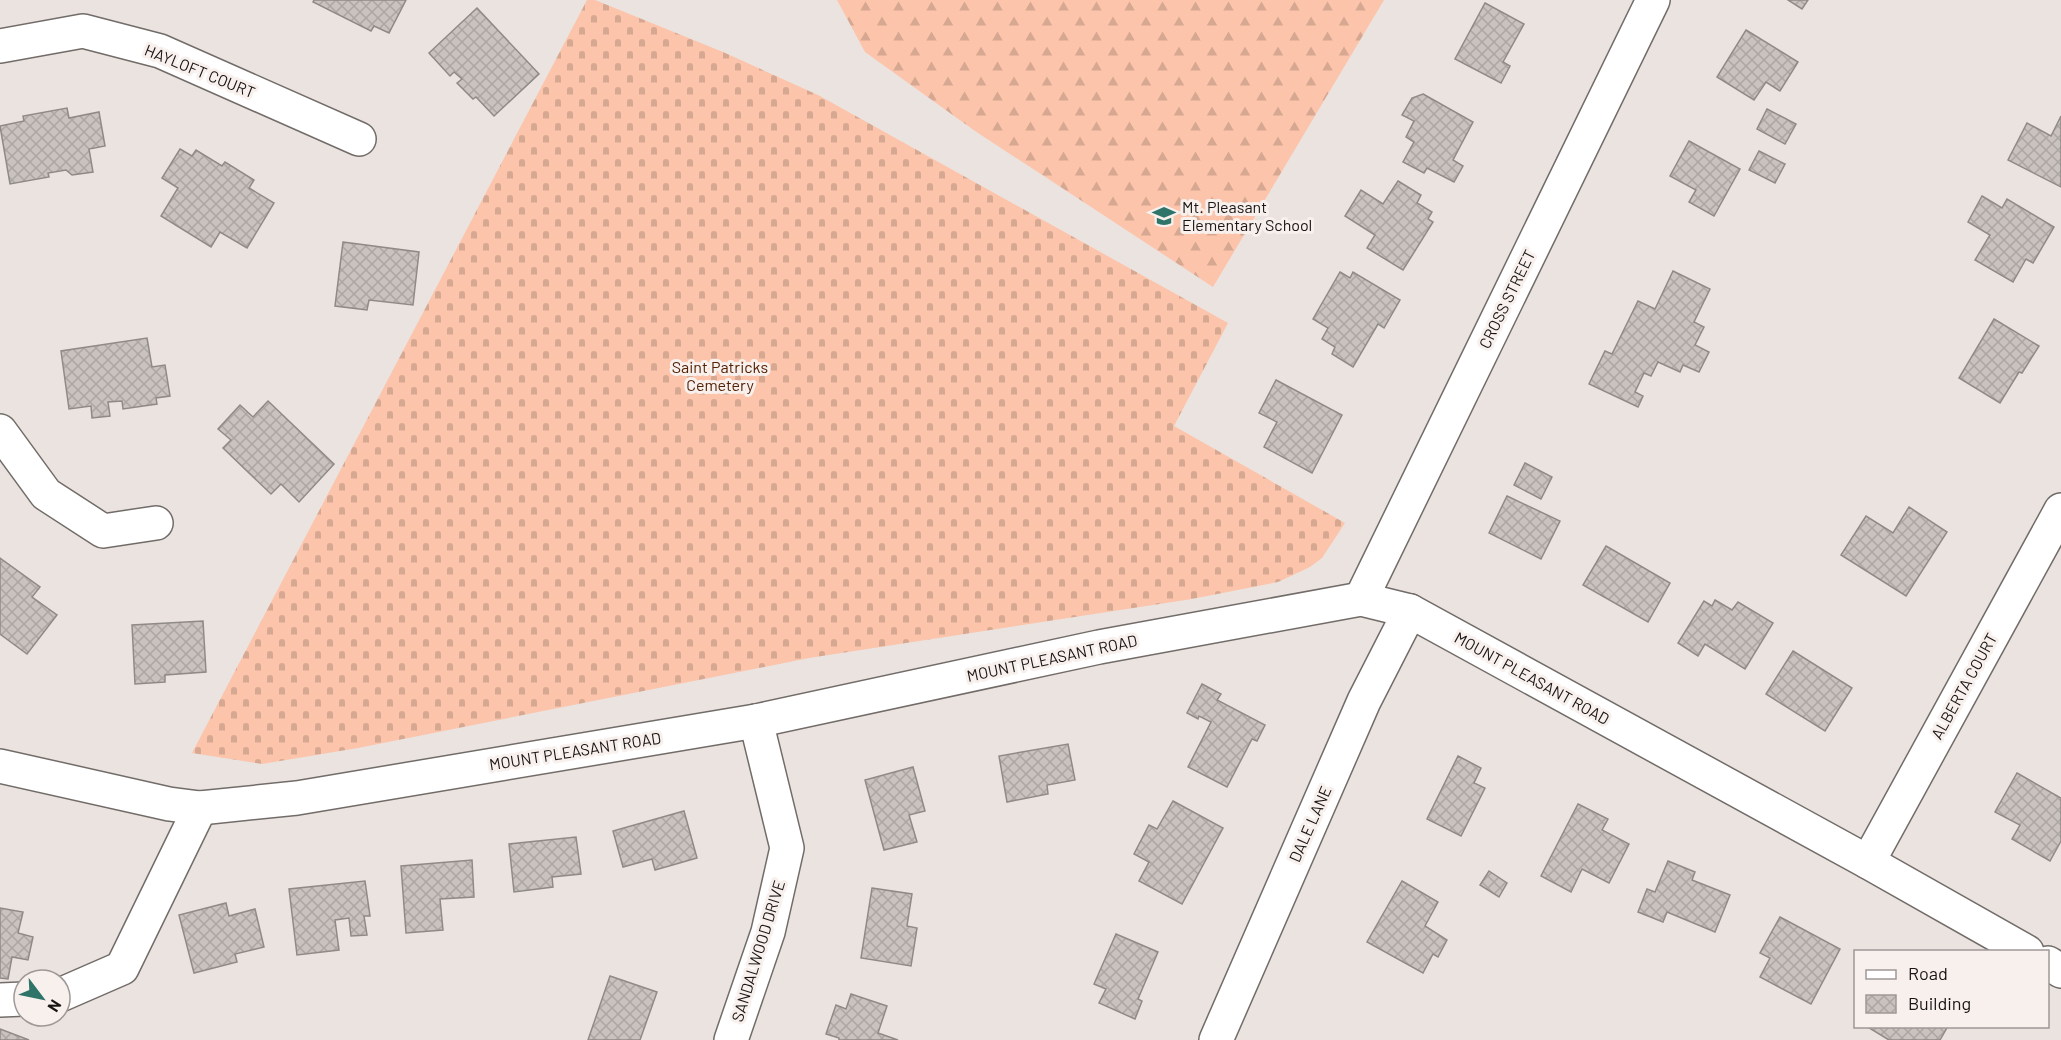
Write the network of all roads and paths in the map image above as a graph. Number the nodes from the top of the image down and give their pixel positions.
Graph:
1 (1653, 0) edge
2 (0, 46) edge
3 (359, 139) dead end
4 (0, 430) edge
5 (2061, 510) edge
6 (156, 523) dead end
7 (1361, 599) junction
8 (1410, 611) junction
9 (756, 721) junction
10 (0, 766) edge
11 (200, 808) junction
12 (1868, 862) junction
13 (2025, 950) edge
14 (72, 990) edge
15 (731, 1040) edge
16 (1216, 1040) edge

1 - 7 street, CROSS STREET
2 - 3 street, HAYLOFT COURT
4 - 6 street
5 - 12 street, ALBERTA COURT
7 - 8 street, MOUNT PLEASANT ROAD
7 - 9 street, MOUNT PLEASANT ROAD
8 - 12 street, MOUNT PLEASANT ROAD
8 - 16 street, DALE LANE
9 - 11 street, MOUNT PLEASANT ROAD
9 - 15 street, SANDALWOOD DRIVE
10 - 11 street, MOUNT PLEASANT ROAD
11 - 14 street
12 - 13 street, MOUNT PLEASANT ROAD

